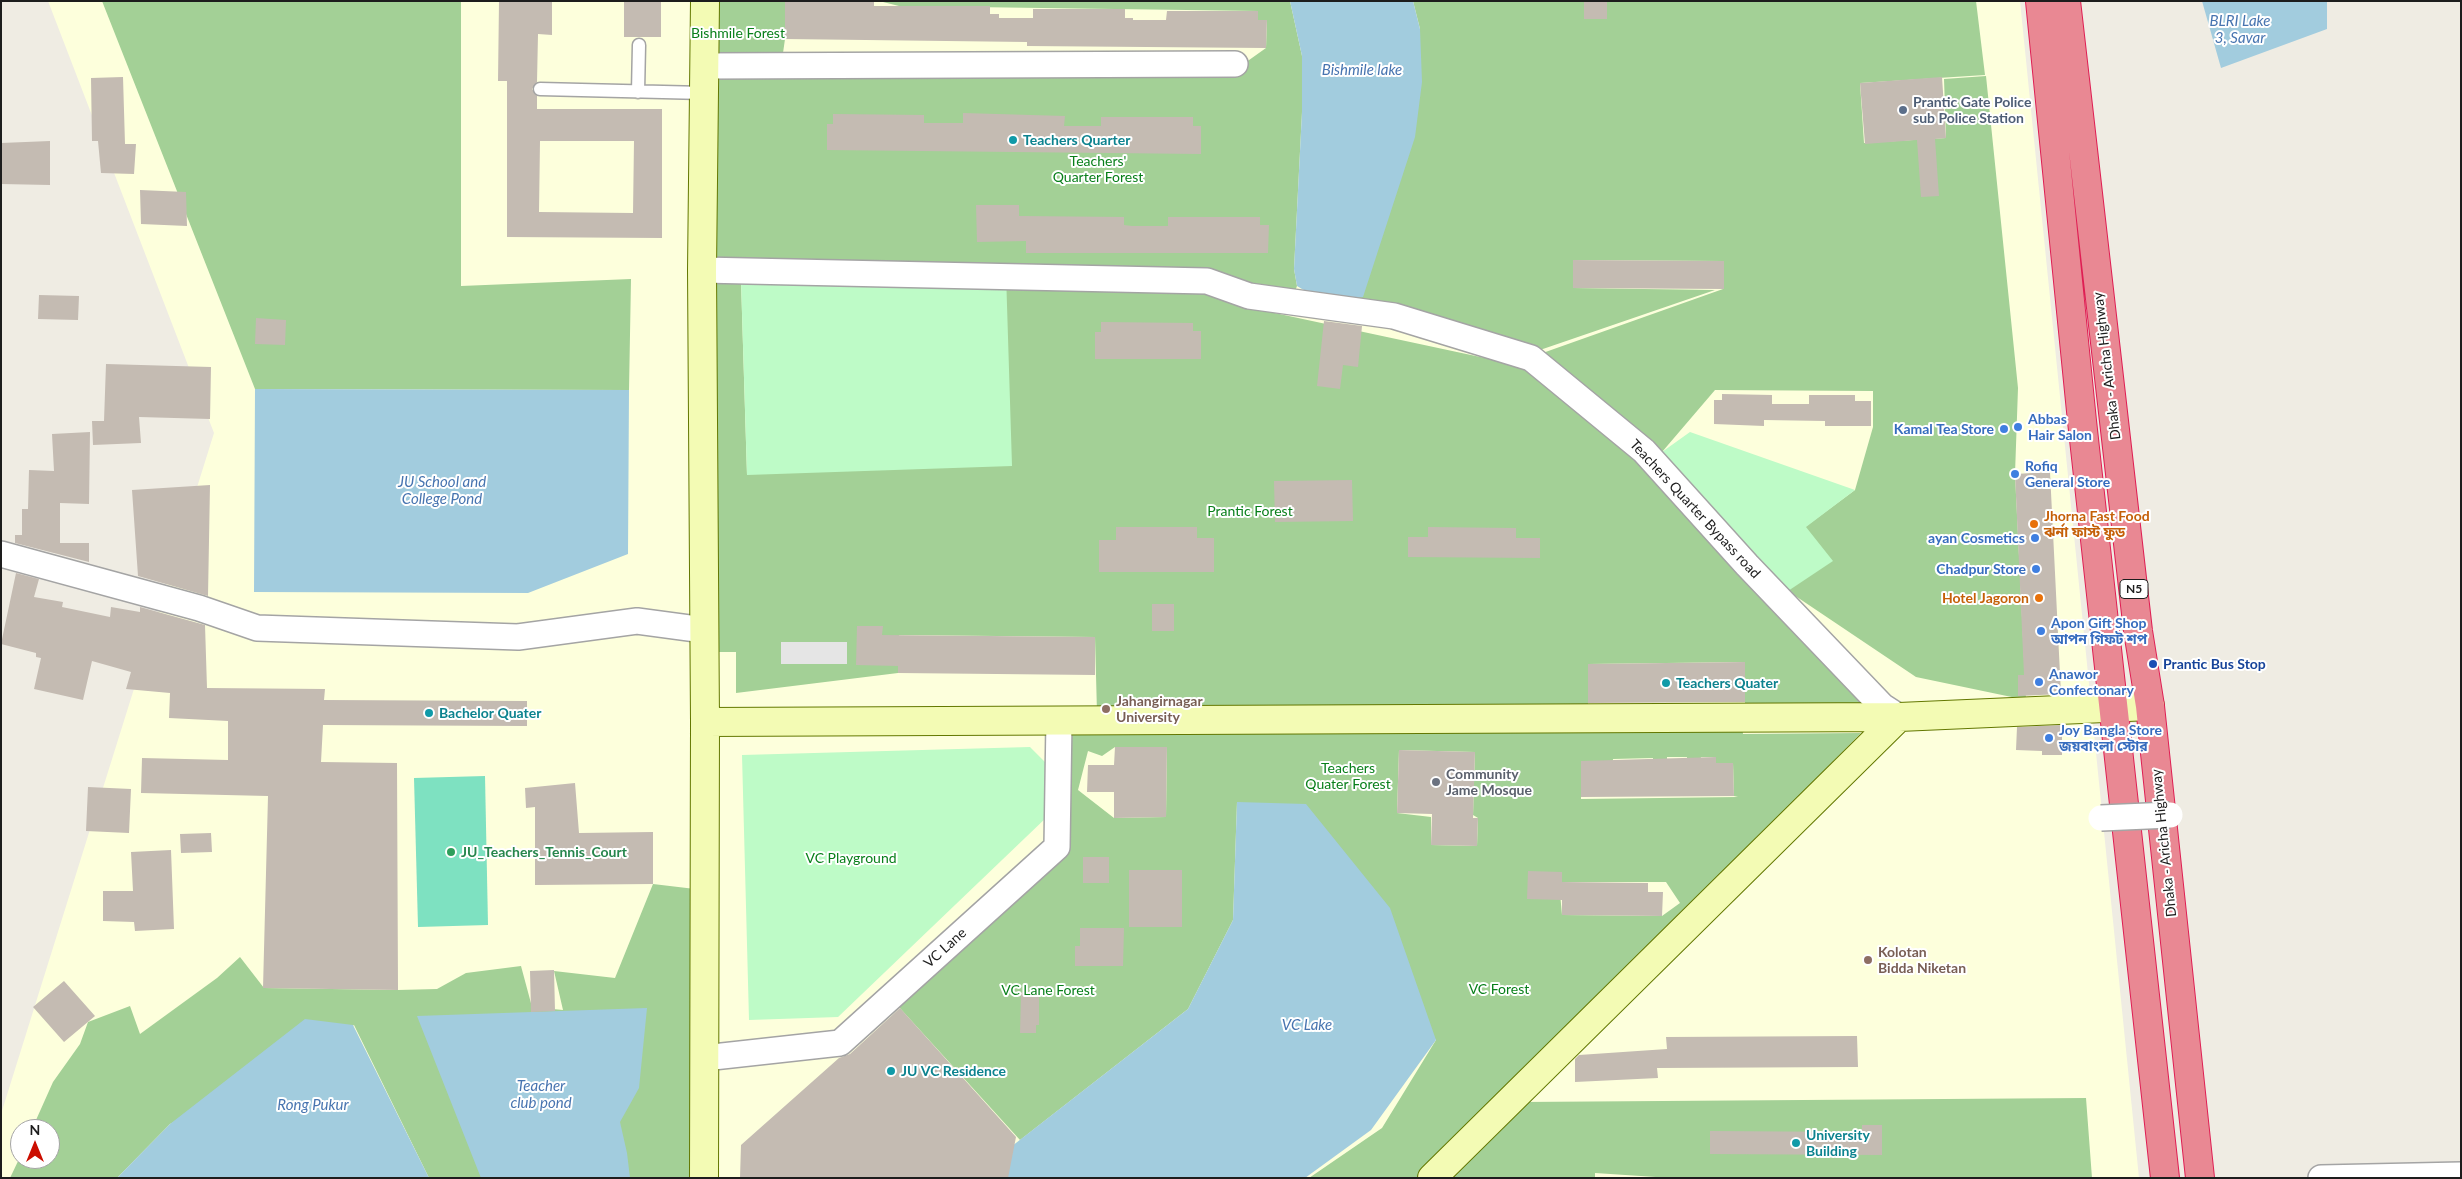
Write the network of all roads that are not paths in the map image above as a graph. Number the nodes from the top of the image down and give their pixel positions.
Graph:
1 (705, 1) edge
2 (2040, 1) edge
3 (2066, 1) edge
4 (639, 45) dead end
5 (1235, 64) dead end
6 (704, 66) junction
7 (540, 89) dead end
8 (638, 92) junction
9 (704, 93) junction
10 (702, 270) junction
11 (1, 554) edge
12 (704, 630) junction
13 (2150, 706) junction
14 (2113, 708) junction
15 (1898, 716) junction
16 (1059, 720) junction
17 (705, 722) junction
18 (2170, 815) dead end
19 (2101, 818) dead end
20 (704, 1058) junction
21 (2461, 1175) edge
22 (704, 1178) edge
23 (1432, 1178) edge
24 (2165, 1178) edge
25 (2200, 1178) edge
26 (2321, 1178) edge

1 - 6 street
2 - 14 highway, Dhaka - Aricha Highway / N5
3 - 13 highway, Dhaka - Aricha Highway / N5
4 - 8 lane
5 - 6 street
6 - 9 street
7 - 8 lane
8 - 9 lane
9 - 10 street
10 - 12 street
10 - 15 street, Teachers Quarter Bypass road
11 - 12 street
12 - 17 street
13 - 14 street
13 - 25 highway, Dhaka - Aricha Highway / N5
14 - 15 street
14 - 24 highway, Dhaka - Aricha Highway / N5
15 - 16 street
15 - 23 street
16 - 17 street
16 - 20 street, VC Lane
17 - 20 street
18 - 19 street, bridge
20 - 22 street
21 - 26 street

